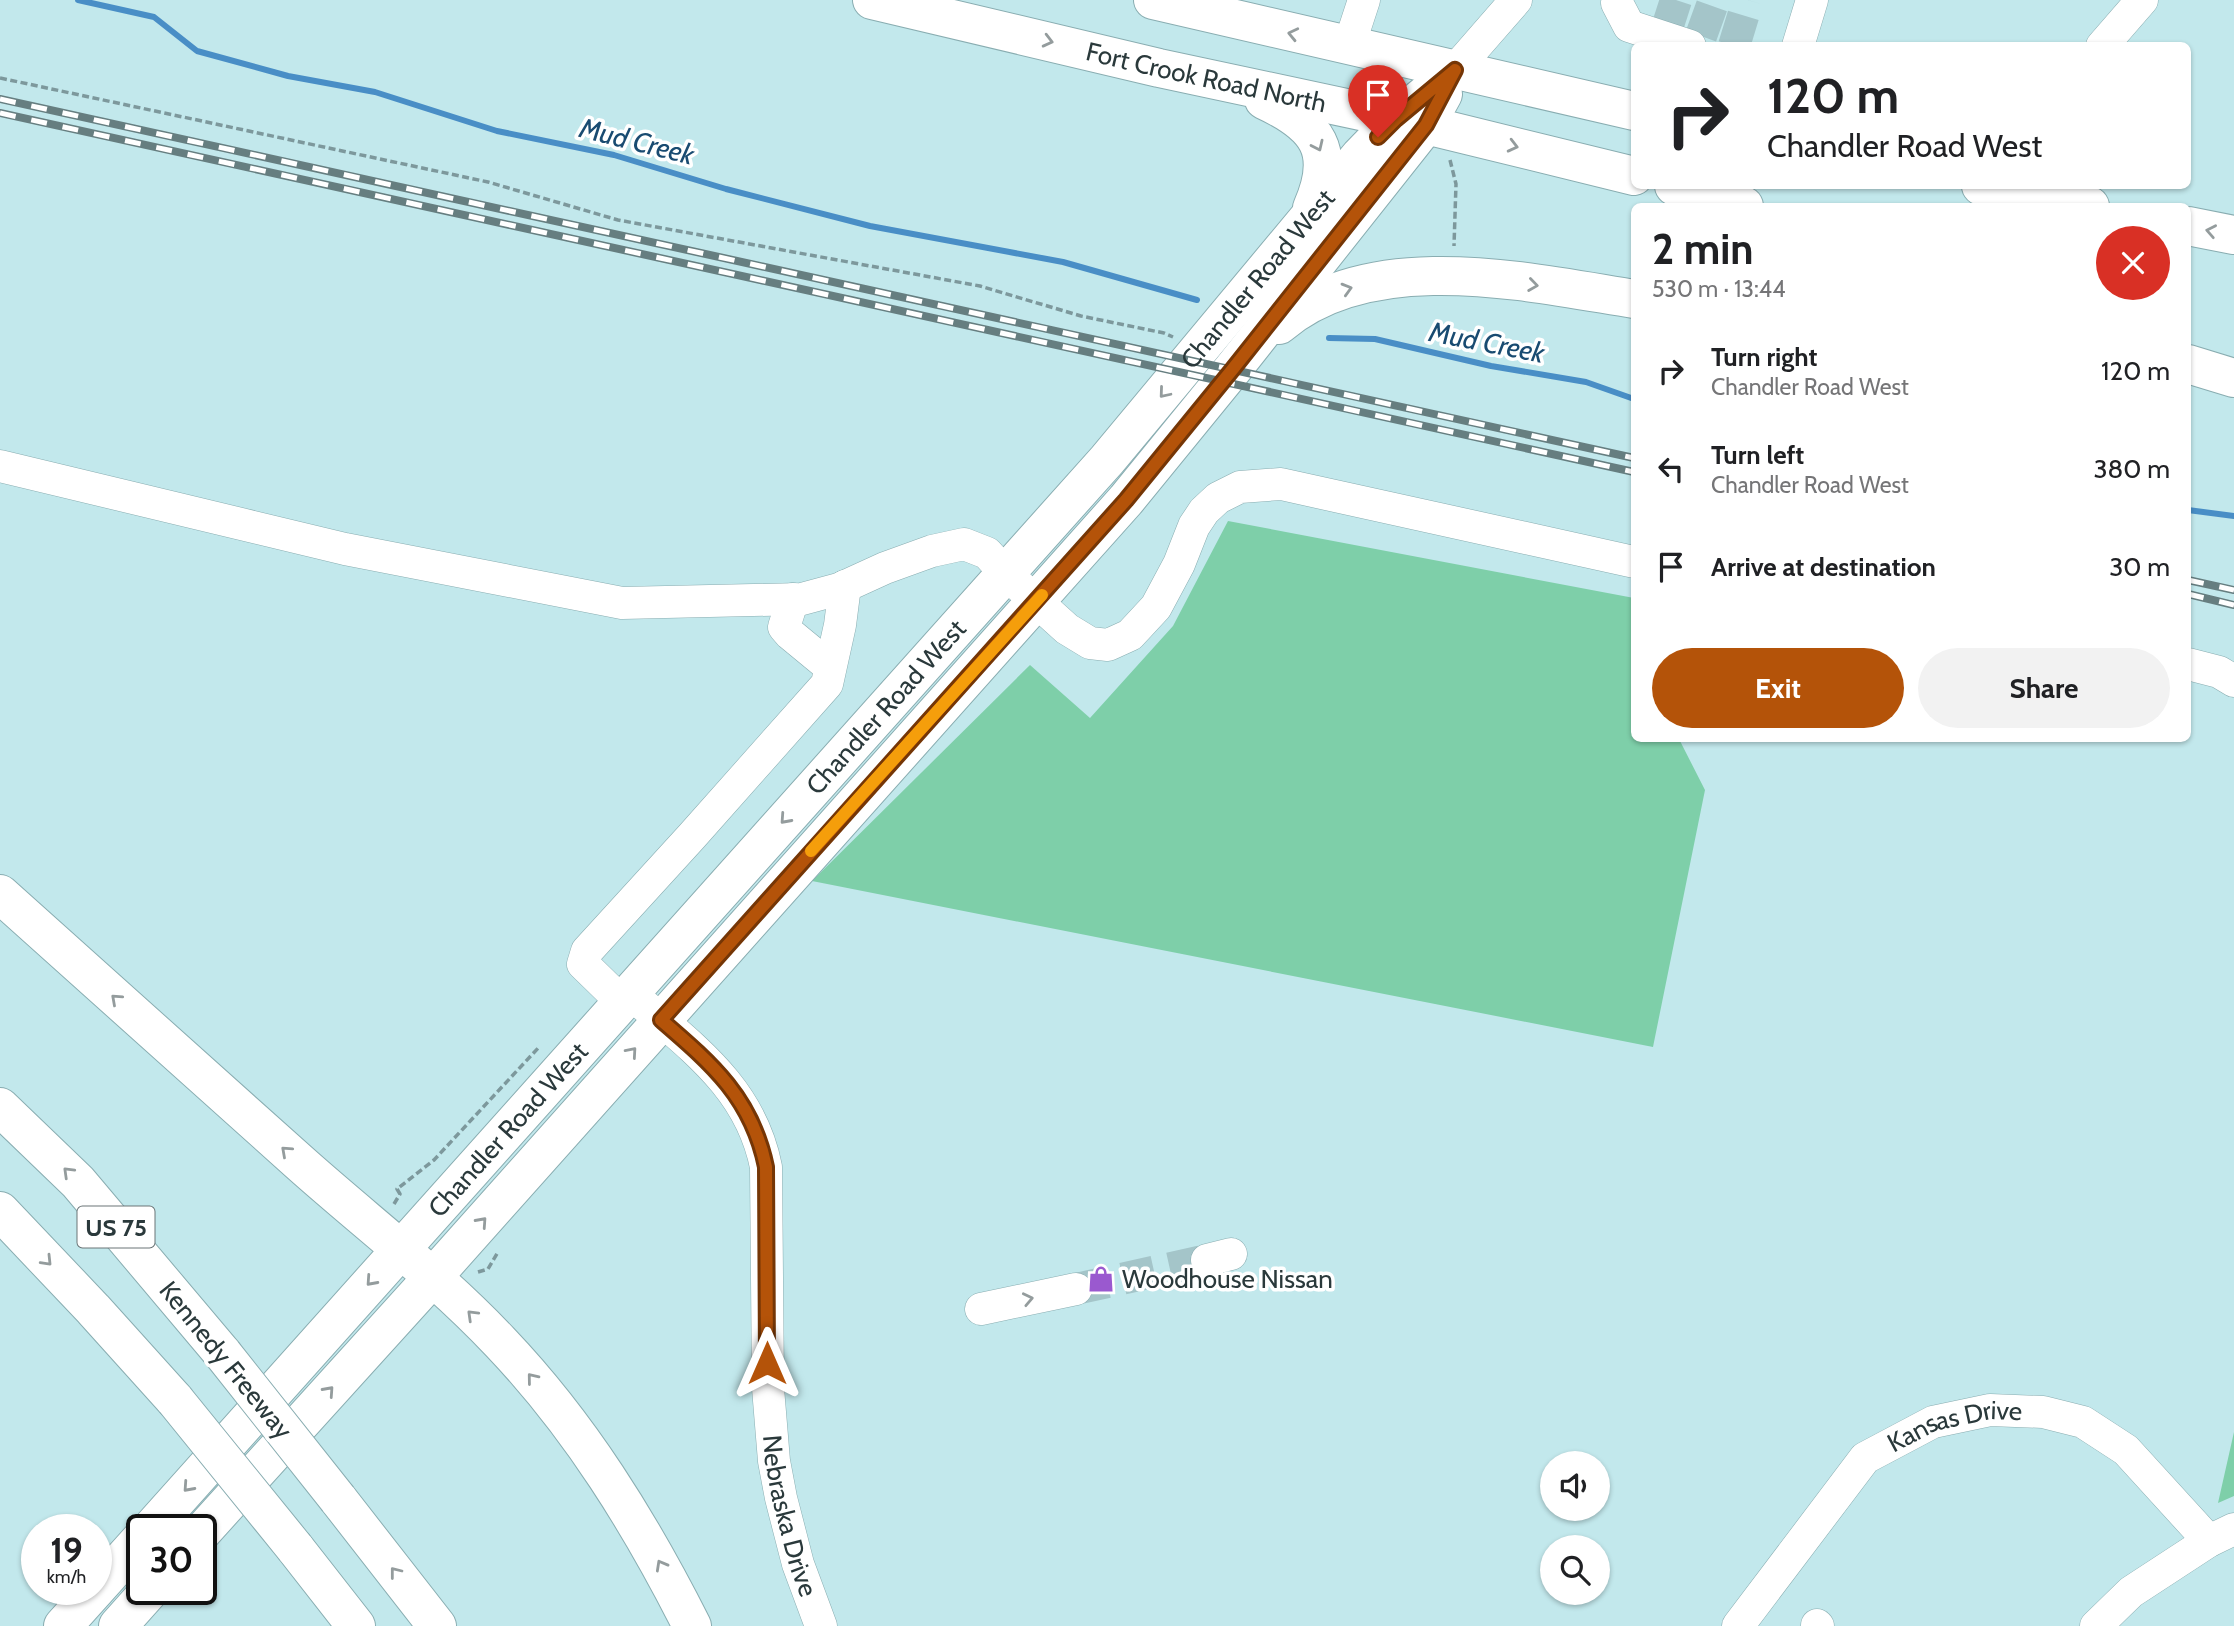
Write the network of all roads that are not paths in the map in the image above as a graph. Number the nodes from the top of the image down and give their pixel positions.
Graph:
1 (872, 0) edge
2 (912, 0) edge
3 (1153, 0) edge
4 (1364, 0) edge
5 (1517, 0) edge
6 (1812, 0) edge
7 (2142, 0) edge
8 (1613, 1) edge
9 (981, 25) junction
10 (1685, 38) edge
11 (1799, 42) edge
12 (2105, 42) edge
13 (1349, 46) junction
14 (1455, 70) junction
15 (1223, 82) junction
16 (1631, 110) edge
17 (1423, 125) junction
18 (1631, 175) edge
19 (1684, 189) edge
20 (2003, 189) edge
21 (1734, 203) edge
22 (2075, 203) edge
23 (1308, 218) junction
24 (2191, 227) edge
25 (2234, 235) edge
26 (1631, 299) edge
27 (2191, 364) edge
28 (1232, 370) junction
29 (2234, 378) edge
30 (2191, 393) edge
31 (2234, 401) edge
32 (0, 466) edge
33 (1631, 561) edge
34 (1006, 574) junction
35 (845, 586) junction
36 (793, 599) junction
37 (1036, 601) junction
38 (2191, 665) edge
39 (830, 667) junction
40 (2234, 681) edge
41 (0, 894) edge
42 (625, 996) junction
43 (661, 1020) junction
44 (0, 1107) edge
45 (0, 1211) edge
46 (399, 1249) junction
47 (432, 1278) junction
48 (1076, 1289) tunnel mouth
49 (981, 1309) dead end
50 (164, 1514) edge
51 (217, 1515) edge
52 (2221, 1535) edge
53 (126, 1556) edge
54 (137, 1605) edge
55 (63, 1626) edge
56 (118, 1626) edge
57 (356, 1626) edge
58 (437, 1626) edge
59 (692, 1626) edge
60 (821, 1626) edge
61 (1738, 1626) edge
62 (2096, 1626) edge

1 - 9 main road
2 - 9 main road
13 -> 3 main road
4 - 13 street
5 - 14 street
6 - 11 street
7 - 12 street
8 - 10 street
9 -> 15 main road, Fort Crook Road North
13 - 14 main road
14 - 16 main road
14 - 17 main road, Chandler Road West
15 - 17 main road, Fort Crook Road North
15 -> 23 main road
17 -> 18 main road, Fort Crook Road North
17 - 23 main road, Chandler Road West
17 - 28 main road, Chandler Road West
19 - 21 main road
20 - 22 main road
23 -> 34 main road, Chandler Road West
25 -> 24 main road
28 -> 26 main road
27 - 29 main road
28 - 37 main road, Chandler Road West
30 - 31 main road
32 - 36 street
33 - 37 street
34 - 35 street
34 - 37 street
34 -> 42 main road, Chandler Road West
35 - 36 street
35 - 39 street
36 - 39 street
37 - 43 main road, Chandler Road West
38 - 40 street
39 - 42 street, Nebraska Drive
46 -> 41 main road
42 - 43 street, Nebraska Drive
42 - 46 main road, Chandler Road West
47 -> 43 main road, Chandler Road West
43 - 60 street, Nebraska Drive
58 -> 44 main road, Kennedy Freeway / US 75, bridge
45 -> 57 main road, US 75, bridge
46 - 47 main road
46 -> 50 main road, Chandler Road West
51 -> 47 main road, Chandler Road West
59 -> 47 main road
49 -> 48 street
52 - 61 street, Kansas Drive
52 - 62 street
53 - 55 main road
54 - 56 main road

